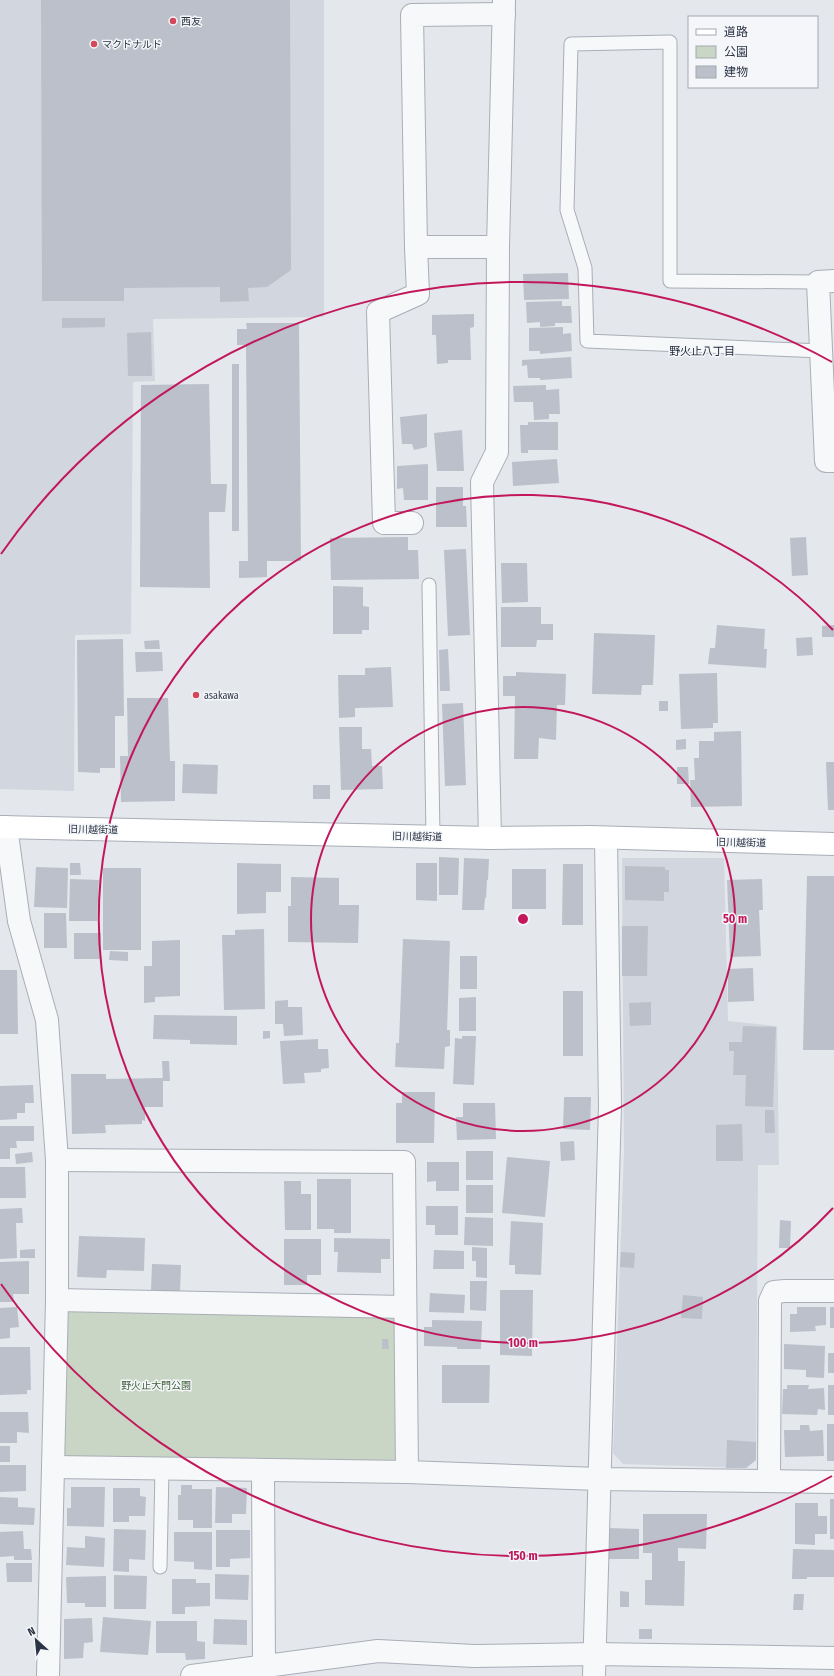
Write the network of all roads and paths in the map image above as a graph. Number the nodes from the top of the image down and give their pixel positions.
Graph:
1 (504, 7) edge
2 (416, 246) junction
3 (498, 247) junction
4 (826, 282) edge
5 (821, 351) junction
6 (834, 461) edge
7 (412, 523) dead end
8 (428, 585) dead end
9 (3, 827) edge
10 (433, 837) junction
11 (490, 838) junction
12 (606, 839) junction
13 (834, 844) edge
14 (57, 1160) junction
15 (834, 1291) edge
16 (58, 1300) junction
17 (406, 1307) junction
18 (53, 1467) junction
19 (162, 1469) junction
20 (263, 1470) junction
21 (407, 1472) junction
22 (598, 1479) junction
23 (769, 1480) junction
24 (834, 1482) edge
25 (160, 1567) dead end
26 (595, 1654) junction
27 (834, 1658) edge
28 (264, 1667) junction
29 (48, 1676) edge
30 (192, 1676) edge
31 (594, 1676) edge

1 - 2 street
1 - 3 street
2 - 3 street
2 - 7 street
3 - 11 street
4 - 5 street
4 - 5 lane
5 - 6 street
8 - 10 lane
9 - 10 main road, 旧川越街道
9 - 14 street
10 - 11 main road, 旧川越街道
11 - 12 main road, 旧川越街道
12 - 13 main road, 旧川越街道
12 - 22 street
14 - 16 street
14 - 17 street
15 - 23 street
16 - 17 street
16 - 18 street
17 - 21 street
18 - 19 street
18 - 29 street
19 - 20 street
19 - 25 lane
20 - 21 street
20 - 28 street
21 - 22 street
22 - 23 street
22 - 26 street
23 - 24 street
26 - 27 street
26 - 28 street
26 - 31 street
28 - 30 street

